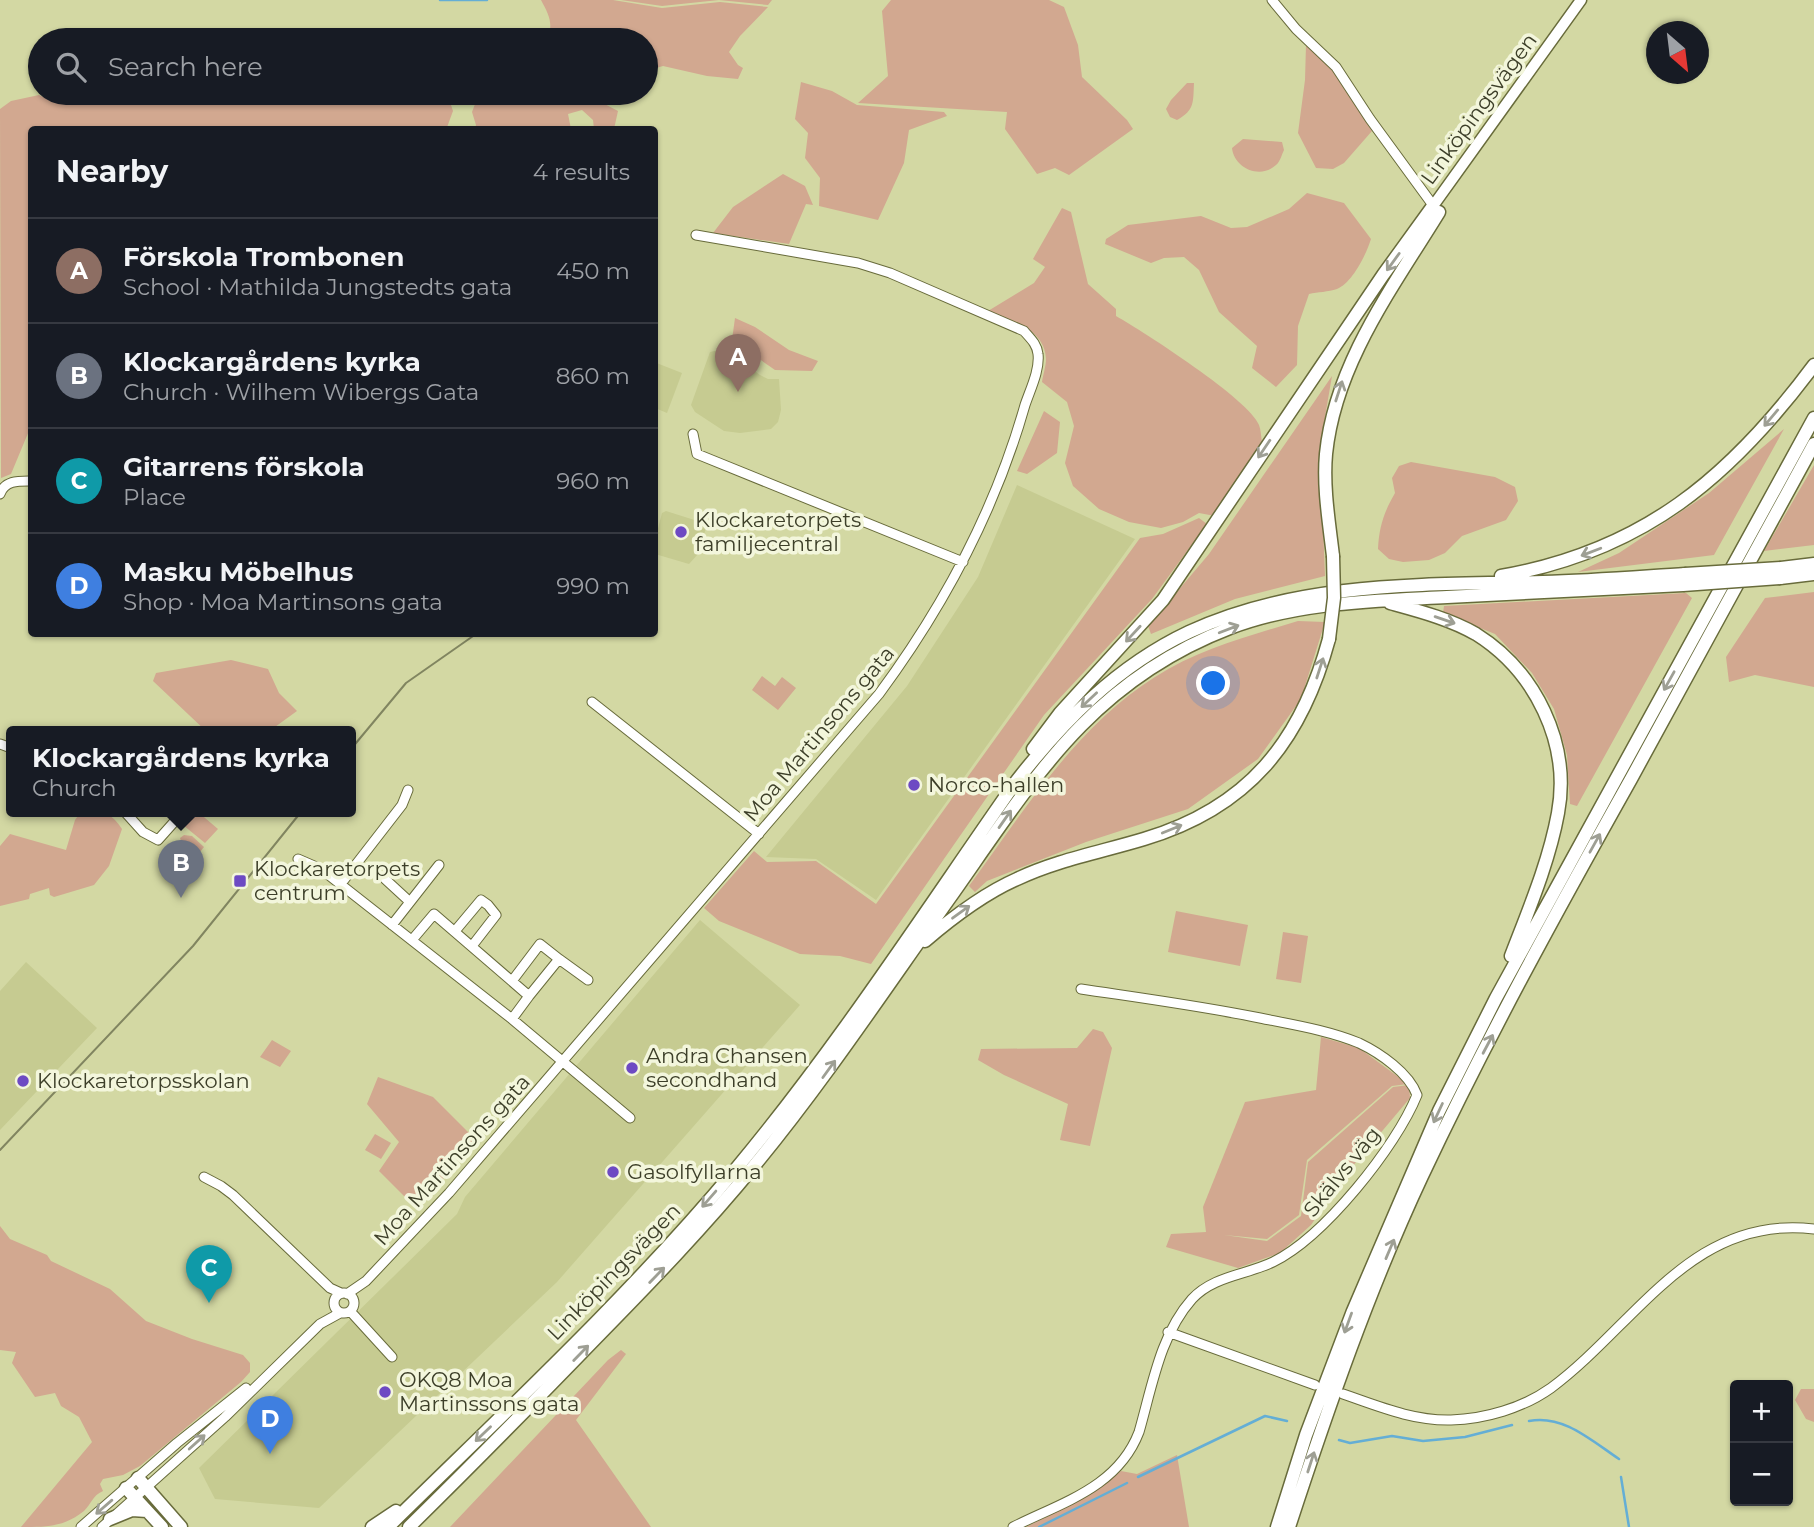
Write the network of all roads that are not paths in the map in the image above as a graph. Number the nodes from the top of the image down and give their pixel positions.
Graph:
1 (1272, 0) edge
2 (1581, 0) edge
3 (1436, 209) junction
4 (696, 235) dead end
5 (1814, 365) edge
6 (1814, 418) edge
7 (693, 434) dead end
8 (1814, 444) edge
9 (1814, 451) edge
10 (1799, 471) junction
11 (28, 481) edge
12 (0, 494) edge
13 (963, 562) junction
14 (1814, 564) edge
15 (1780, 573) junction
16 (1814, 574) edge
17 (1684, 580) junction
18 (1460, 583) junction
19 (1380, 601) junction
20 (1146, 664) junction
21 (592, 702) dead end
22 (1015, 783) junction
23 (408, 790) dead end
24 (130, 817) edge
25 (179, 817) edge
26 (759, 834) junction
27 (298, 859) dead end
28 (439, 865) dead end
29 (385, 879) dead end
30 (340, 885) junction
31 (410, 902) junction
32 (392, 925) junction
33 (454, 931) junction
34 (412, 940) junction
35 (472, 946) junction
36 (909, 955) junction
37 (559, 959) junction
38 (588, 980) dead end
39 (512, 981) junction
40 (1081, 989) dead end
41 (529, 996) junction
42 (1496, 998) junction
43 (512, 1019) junction
44 (562, 1062) junction
45 (630, 1118) dead end
46 (204, 1177) dead end
47 (1814, 1228) edge
48 (366, 1281) junction
49 (339, 1298) junction
50 (348, 1309) junction
51 (320, 1324) junction
52 (1168, 1332) junction
53 (392, 1357) dead end
54 (1315, 1385) dead end
55 (1343, 1394) dead end
56 (142, 1483) junction
57 (130, 1493) junction
58 (420, 1496) junction
59 (147, 1511) junction
60 (106, 1523) edge
61 (411, 1526) edge
62 (81, 1527) edge
63 (162, 1527) edge
64 (181, 1527) edge
65 (372, 1527) edge
66 (388, 1527) edge
67 (1013, 1527) edge
68 (1277, 1527) edge
69 (1289, 1527) edge

1 - 3 street
2 - 3 main road, Linköpingsvägen
3 -> 22 highway
36 -> 3 highway, bridge
4 - 13 street, Moa Martinsons gata
5 -> 18 highway
6 -> 42 highway
7 - 13 street
8 - 10 highway
9 - 10 highway
69 -> 10 highway
11 - 12 street
13 - 26 street, Moa Martinsons gata
14 - 15 highway
15 - 16 highway
15 - 17 highway, bridge
17 - 18 highway
17 - 19 highway
18 - 20 highway
20 -> 19 highway
19 -> 42 highway
20 -> 22 highway
36 -> 20 highway
21 - 26 street
22 -> 58 highway, Linköpingsvägen
23 - 30 street
24 - 25 street
26 - 44 street, Moa Martinsons gata
27 - 30 street
28 - 31 street
29 - 31 street
30 - 32 street
31 - 32 street
32 - 34 street
33 - 34 street
33 - 35 street
33 - 35 street
34 - 43 street
35 - 39 street
61 -> 36 highway, Linköpingsvägen
37 - 38 street
37 - 39 street
37 - 41 street
39 - 41 street
40 - 52 street, Skälvs väg
41 - 43 street
42 -> 68 highway
43 - 44 street
44 - 45 street
44 - 48 street, Moa Martinsons gata
46 - 49 street
47 - 55 street
48 - 49 street, Moa Martinsons gata
48 - 50 street, Moa Martinsons gata
49 - 50 street
49 - 50 street
49 - 51 street, Moa Martinsons gata
50 - 51 street, Moa Martinsons gata
50 - 53 street
51 - 56 street, Moa Martinsons gata
52 - 54 street
52 - 67 street, Skälvs väg
56 - 57 street, Moa Martinsons gata
56 - 64 highway
57 - 59 highway
57 - 60 street, Moa Martinsons gata
57 -> 62 street, Moa Martinsons gata
58 - 65 highway
58 - 66 highway, Linköpingsvägen
59 - 60 highway
59 - 63 highway

